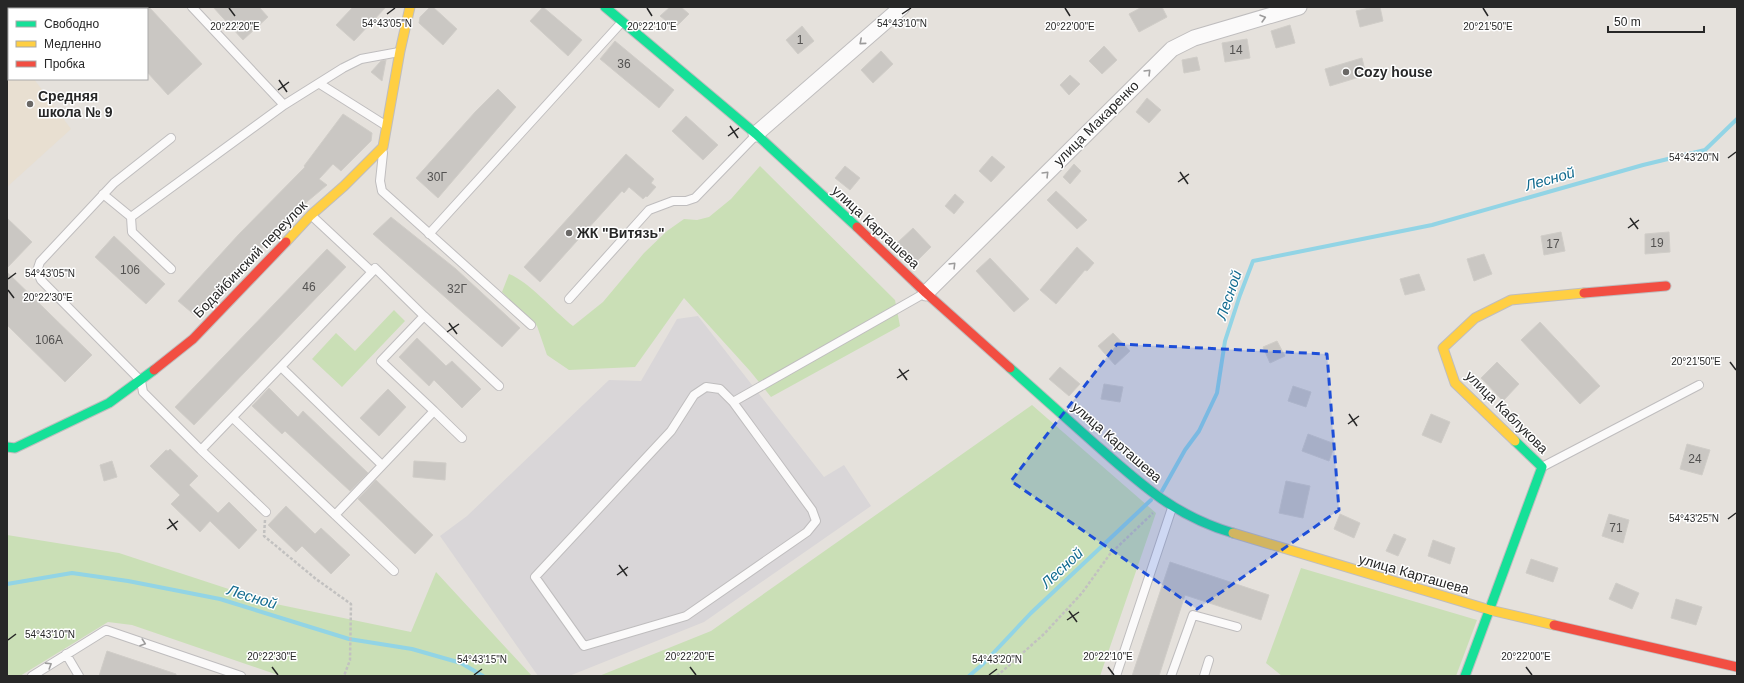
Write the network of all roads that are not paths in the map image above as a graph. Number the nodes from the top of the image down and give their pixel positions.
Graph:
1 (192, 7) edge
2 (410, 7) edge
3 (605, 7) edge
4 (902, 7) edge
5 (1299, 7) edge
6 (622, 22) junction
7 (400, 51) junction
8 (320, 84) junction
9 (284, 105) junction
10 (387, 127) junction
11 (756, 134) junction
12 (172, 138) dead end
13 (383, 147) junction
14 (103, 194) junction
15 (311, 215) junction
16 (131, 217) junction
17 (430, 234) junction
18 (171, 269) dead end
19 (372, 272) junction
20 (1666, 286) dead end
21 (926, 293) junction
22 (569, 299) dead end
23 (424, 316) junction
24 (531, 325) dead end
25 (280, 368) junction
26 (141, 381) junction
27 (1699, 385) dead end
28 (499, 386) dead end
29 (734, 402) junction
30 (434, 411) junction
31 (232, 418) junction
32 (462, 438) dead end
33 (7, 447) edge
34 (201, 450) junction
35 (382, 465) junction
36 (1542, 467) junction
37 (1167, 502) junction
38 (266, 512) road end
39 (335, 515) junction
40 (394, 571) dead end
41 (1490, 610) junction
42 (1237, 628) dead end
43 (66, 654) junction
44 (1209, 660) dead end
45 (1737, 666) edge
46 (32, 676) edge
47 (79, 676) edge
48 (241, 676) edge
49 (1116, 676) edge
50 (1171, 676) edge
51 (1204, 676) edge
52 (1465, 676) edge

1 - 9 lane
2 - 7 main road
3 - 6 main road, улица Карташева
4 -> 11 street
21 -> 5 street, улица Макаренко
6 - 11 main road, улица Карташева
6 - 17 lane
7 - 8 lane
7 - 10 main road
8 - 9 lane
8 - 10 lane
9 - 16 lane
10 - 13 main road
11 - 21 main road, улица Карташева
11 - 22 lane
12 - 14 lane
13 - 15 main road, Бодайбинский переулок
13 - 17 lane
14 - 16 lane
14 - 26 lane
15 - 19 lane
15 - 26 main road, Бодайбинский переулок
16 - 18 lane
17 - 24 lane
19 - 23 lane
19 - 25 lane
20 - 36 main road, улица Каблукова
21 - 29 lane
21 - 37 main road, улица Карташева
23 - 28 lane
23 - 30 lane
25 - 31 lane
25 - 35 lane
26 - 33 main road, Бодайбинский переулок
26 - 34 lane
27 - 36 lane
29 - 29 lane
30 - 32 lane
30 - 35 lane
31 - 34 lane
31 - 39 lane
34 - 38 lane
35 - 39 lane
36 - 41 main road, улица Каблукова
37 - 41 main road, улица Карташева
37 - 49 lane
39 - 40 lane
41 - 45 main road, улица Карташева
41 - 52 main road, улица Каблукова
42 - 50 lane
46 -> 43 lane
43 - 47 lane
43 -> 48 lane
44 - 51 lane

